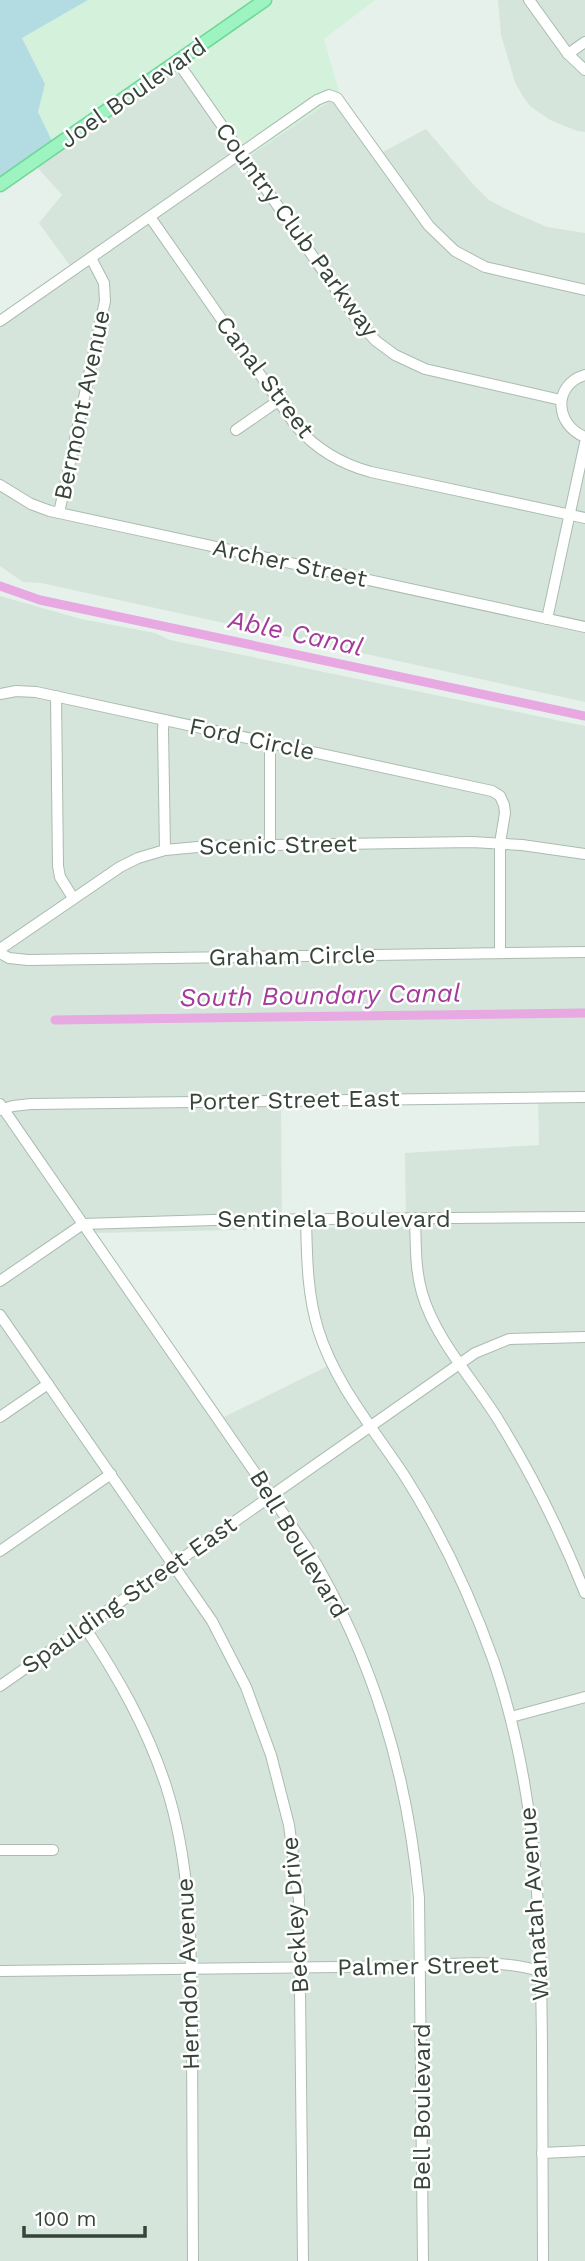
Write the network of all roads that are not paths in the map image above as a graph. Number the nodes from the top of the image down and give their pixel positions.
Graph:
1 (265, 0) edge
2 (529, 0) edge
3 (585, 42) edge
4 (568, 54) junction
5 (177, 61) junction
6 (585, 70) edge
7 (241, 153) junction
8 (0, 185) edge
9 (149, 217) junction
10 (91, 258) junction
11 (585, 290) edge
12 (0, 321) edge
13 (585, 375) edge
14 (562, 400) junction
15 (278, 401) junction
16 (236, 430) dead end
17 (585, 437) edge
18 (585, 443) edge
19 (0, 485) edge
20 (59, 513) junction
21 (570, 515) junction
22 (585, 518) edge
23 (547, 619) junction
24 (585, 627) edge
25 (0, 694) edge
26 (56, 696) junction
27 (164, 720) junction
28 (270, 742) junction
29 (500, 843) junction
30 (270, 845) junction
31 (165, 850) junction
32 (585, 854) edge
33 (73, 898) junction
34 (0, 951) edge
35 (585, 952) edge
36 (500, 953) junction
37 (585, 1097) edge
38 (1, 1108) edge
39 (585, 1217) edge
40 (415, 1219) junction
41 (306, 1220) junction
42 (83, 1224) junction
43 (0, 1281) edge
44 (0, 1315) edge
45 (585, 1337) edge
46 (460, 1364) junction
47 (48, 1384) junction
48 (0, 1417) edge
49 (370, 1427) junction
50 (111, 1474) junction
51 (272, 1494) junction
52 (0, 1551) edge
53 (174, 1563) junction
54 (585, 1593) edge
55 (84, 1626) junction
56 (0, 1686) edge
57 (585, 1697) edge
58 (511, 1717) junction
59 (0, 1850) edge
60 (53, 1850) dead end
61 (421, 1966) junction
62 (191, 1968) junction
63 (301, 1968) junction
64 (0, 1971) edge
65 (541, 1972) junction
66 (585, 2151) edge
67 (542, 2153) junction
68 (193, 2261) edge
69 (303, 2261) edge
70 (424, 2261) edge
71 (543, 2261) edge

1 - 5 main road, Joel Boulevard
2 - 4 street
3 - 4 street
4 - 6 street
5 - 7 street, Country Club Parkway
5 - 8 main road, Joel Boulevard
7 - 9 street
7 - 11 street
7 - 14 street, Country Club Parkway
9 - 10 street
9 - 15 street, Canal Street
10 - 12 street
10 - 20 street, Bermont Avenue
13 - 14 street
14 - 17 street
15 - 16 street
15 - 21 street, Canal Street
18 - 21 street
19 - 20 street, Archer Street
20 - 23 street, Archer Street
21 - 22 street, Canal Street
21 - 23 street
23 - 24 street, Archer Street
25 - 26 street, Ford Circle
26 - 27 street, Ford Circle
26 - 33 street
27 - 28 street, Ford Circle
27 - 31 street
28 - 29 street, Ford Circle
28 - 30 street
29 - 30 street, Scenic Street
29 - 32 street, Scenic Street
29 - 36 street
30 - 31 street, Scenic Street
31 - 33 street, Scenic Street
33 - 34 street, Scenic Street
34 - 36 street, Graham Circle
35 - 36 street, Graham Circle
37 - 38 street, Porter Street East
38 - 42 street, Bell Boulevard
39 - 40 street, Sentinela Boulevard
40 - 41 street, Sentinela Boulevard
40 - 46 street
41 - 42 street, Sentinela Boulevard
41 - 49 street, Wanatah Avenue
42 - 43 street
42 - 51 street, Bell Boulevard
44 - 47 street, Beckley Drive
45 - 46 street, Spaulding Street East
46 - 49 street, Spaulding Street East
46 - 54 street
47 - 48 street
47 - 50 street, Beckley Drive
49 - 51 street, Spaulding Street East
49 - 58 street, Wanatah Avenue
50 - 52 street
50 - 53 street, Beckley Drive
51 - 53 street, Spaulding Street East
51 - 61 street, Bell Boulevard
53 - 55 street, Spaulding Street East
53 - 63 street, Beckley Drive
55 - 56 street, Spaulding Street East
55 - 62 street, Herndon Avenue
57 - 58 street
58 - 65 street, Wanatah Avenue
59 - 60 street
61 - 63 street, Palmer Street
61 - 65 street, Palmer Street
61 - 70 street, Bell Boulevard
62 - 63 street, Palmer Street
62 - 64 street, Palmer Street
62 - 68 street, Herndon Avenue
63 - 69 street, Beckley Drive
65 - 67 street, Wanatah Avenue
66 - 67 street
67 - 71 street, Wanatah Avenue

